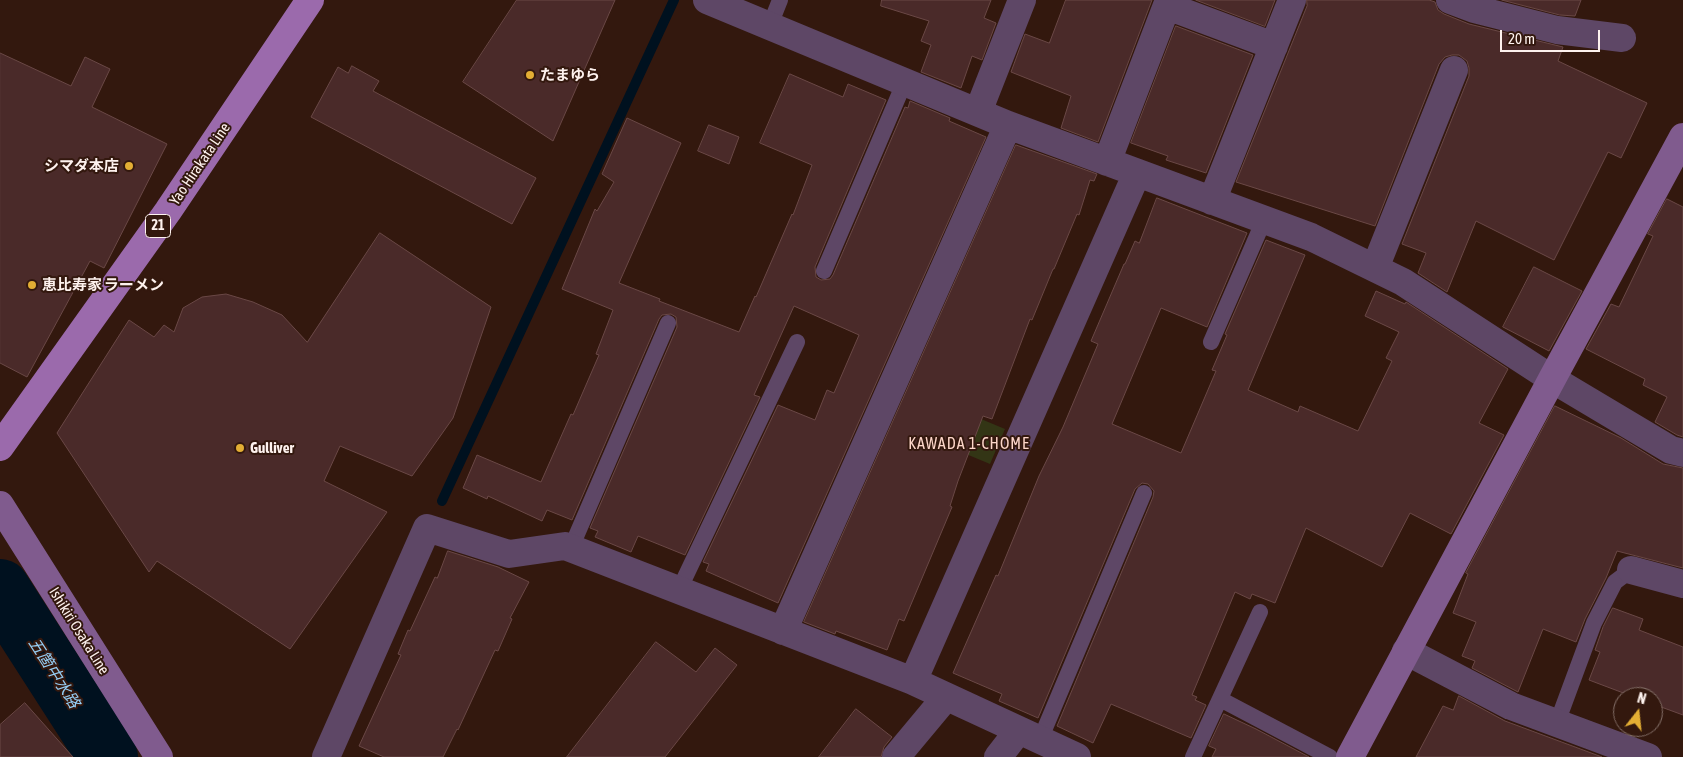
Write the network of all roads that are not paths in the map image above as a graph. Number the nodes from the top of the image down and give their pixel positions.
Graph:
1 (310, 0) edge
2 (707, 0) edge
3 (780, 0) edge
4 (1022, 0) edge
5 (1292, 0) edge
6 (1450, 0) edge
7 (1168, 3) edge
8 (770, 25) junction
9 (1622, 38) dead end
10 (1274, 46) junction
11 (1454, 70) dead end
12 (905, 81) junction
13 (978, 112) junction
14 (1008, 125) junction
15 (1683, 137) edge
16 (1107, 162) junction
17 (1137, 173) junction
18 (1212, 201) junction
19 (1264, 220) junction
20 (1375, 268) junction
21 (824, 271) dead end
22 (668, 323) dead end
23 (797, 342) dead end
24 (1211, 342) dead end
25 (1552, 379) junction
26 (0, 447) edge
27 (1683, 453) edge
28 (1144, 493) dead end
29 (0, 505) edge
30 (571, 548) junction
31 (1631, 570) joint
32 (1683, 584) edge
33 (679, 590) junction
34 (1260, 612) dead end
35 (783, 631) junction
36 (1406, 651) junction
37 (913, 681) junction
38 (946, 697) junction
39 (1220, 699) junction
40 (1557, 723) junction
41 (1030, 735) junction
42 (1597, 748) edge
43 (159, 757) edge
44 (326, 757) edge
45 (896, 757) edge
46 (998, 757) edge
47 (1077, 757) edge
48 (1193, 757) edge
49 (1330, 757) edge
50 (1350, 757) edge
51 (1648, 757) edge

1 - 26 main road, Yao Hirakata Line / 21
2 - 8 street
3 - 8 lane
4 - 13 street
5 - 10 street
6 - 9 street
7 - 10 street
7 - 16 street
8 - 12 street
10 - 18 street
11 - 20 street
12 - 13 street
12 - 21 lane
13 - 14 street
14 - 16 street
14 - 35 street
15 - 25 street
16 - 17 street
17 - 18 street
17 - 37 street
18 - 19 street
19 - 20 street
19 - 24 lane
20 - 25 street
22 - 30 lane
23 - 33 lane
25 - 27 street
25 - 36 street
28 - 41 lane
29 - 43 street, Ishikiri Osaka Line
30 - 33 street
30 - 44 street
31 - 32 street
31 - 40 lane
33 - 35 street
34 - 39 lane
35 - 37 street
36 - 40 street
36 - 50 street
37 - 38 street
38 - 41 street
38 - 45 street
39 - 48 lane
39 - 49 lane
40 - 42 street
41 - 46 street
41 - 47 street
42 - 51 street

